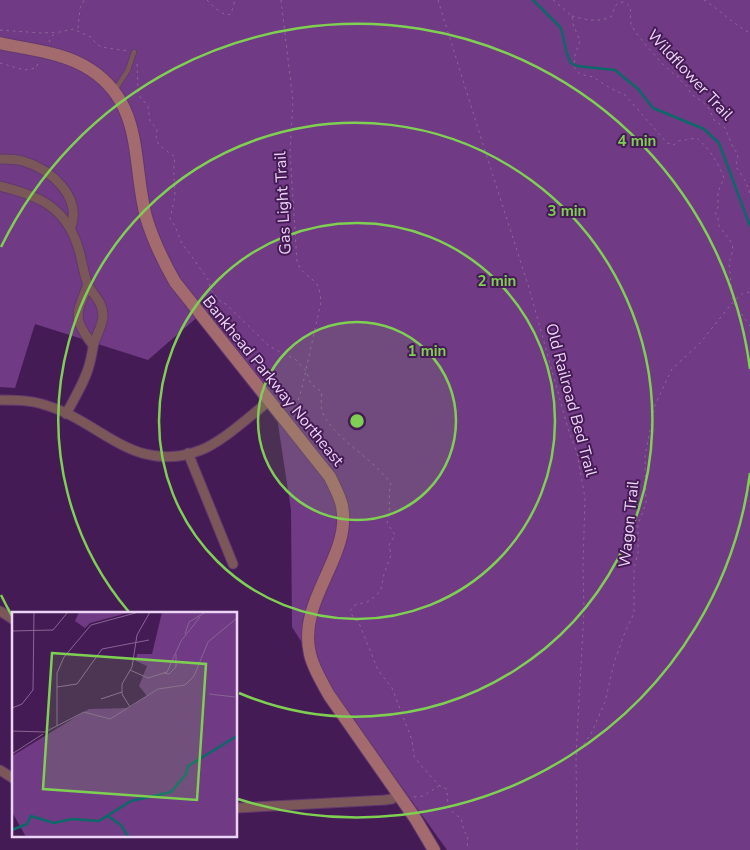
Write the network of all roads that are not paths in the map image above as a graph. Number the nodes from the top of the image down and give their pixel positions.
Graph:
1 (0, 43) edge
2 (134, 52) road end
3 (114, 91) junction
4 (0, 159) edge
5 (0, 186) edge
6 (70, 227) junction
7 (88, 284) junction
8 (93, 345) junction
9 (0, 400) edge
10 (269, 402) junction
11 (66, 414) junction
12 (188, 453) junction
13 (233, 564) dead end
14 (0, 612) edge
15 (12, 619) edge
16 (0, 770) edge
17 (12, 778) edge
18 (400, 796) junction
19 (238, 808) edge
20 (434, 850) edge

1 - 3 street, Bankhead Parkway Northeast
2 - 3 lane
3 - 10 street, Bankhead Parkway Northeast
4 - 6 street
5 - 6 street
6 - 7 street
7 - 8 street
7 - 8 street
8 - 11 street
9 - 11 street
10 - 12 street
10 - 18 street, Bankhead Parkway Northeast
11 - 12 street
12 - 13 street
14 - 15 street
16 - 17 street
18 - 19 street
18 - 20 street, Bankhead Parkway Northeast

